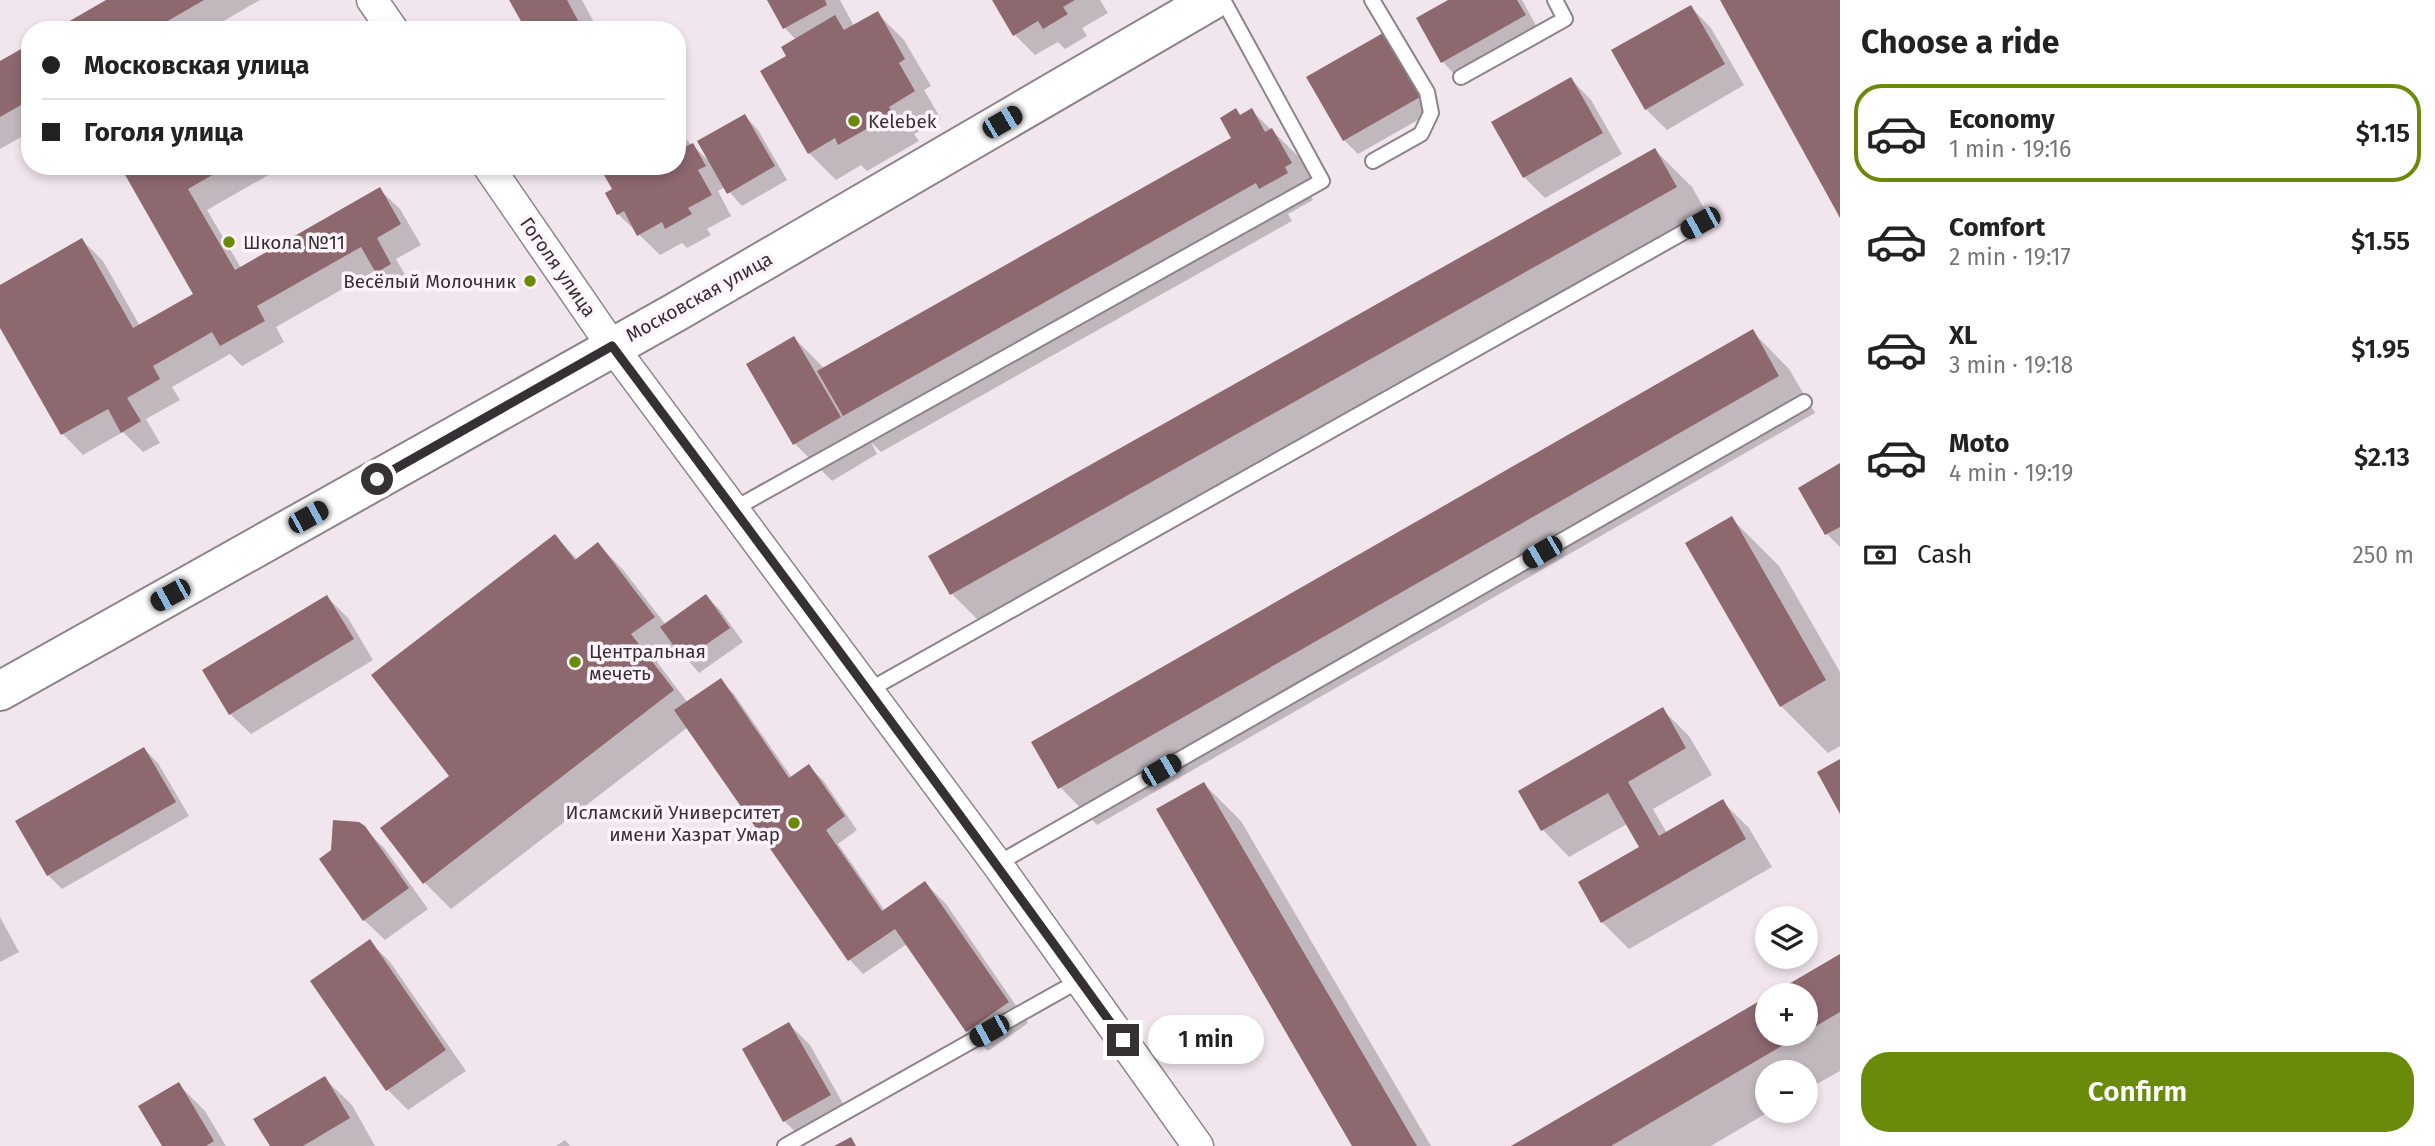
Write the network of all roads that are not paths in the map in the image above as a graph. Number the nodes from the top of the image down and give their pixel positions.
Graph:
1 (372, 0) edge
2 (1212, 0) edge
3 (1223, 0) edge
4 (1372, 0) edge
5 (1555, 0) edge
6 (387, 21) edge
7 (1461, 77) dead end
8 (1373, 161) dead end
9 (494, 175) edge
10 (1700, 223) dead end
11 (612, 346) junction
12 (1804, 402) dead end
13 (732, 510) junction
14 (869, 690) junction
15 (0, 691) edge
16 (997, 863) junction
17 (1080, 980) junction
18 (785, 1146) edge
19 (1198, 1146) edge

1 - 6 street
2 - 11 street, Московская улица
3 - 13 lane
4 - 8 lane
5 - 7 lane
9 - 11 street, Гоголя улица
10 - 14 lane
11 - 13 street, Гоголя улица
11 - 15 street, Московская улица
12 - 16 lane
13 - 14 street, Гоголя улица
14 - 16 street, Гоголя улица
16 - 17 street, Гоголя улица
17 - 18 lane
17 - 19 street, Гоголя улица

